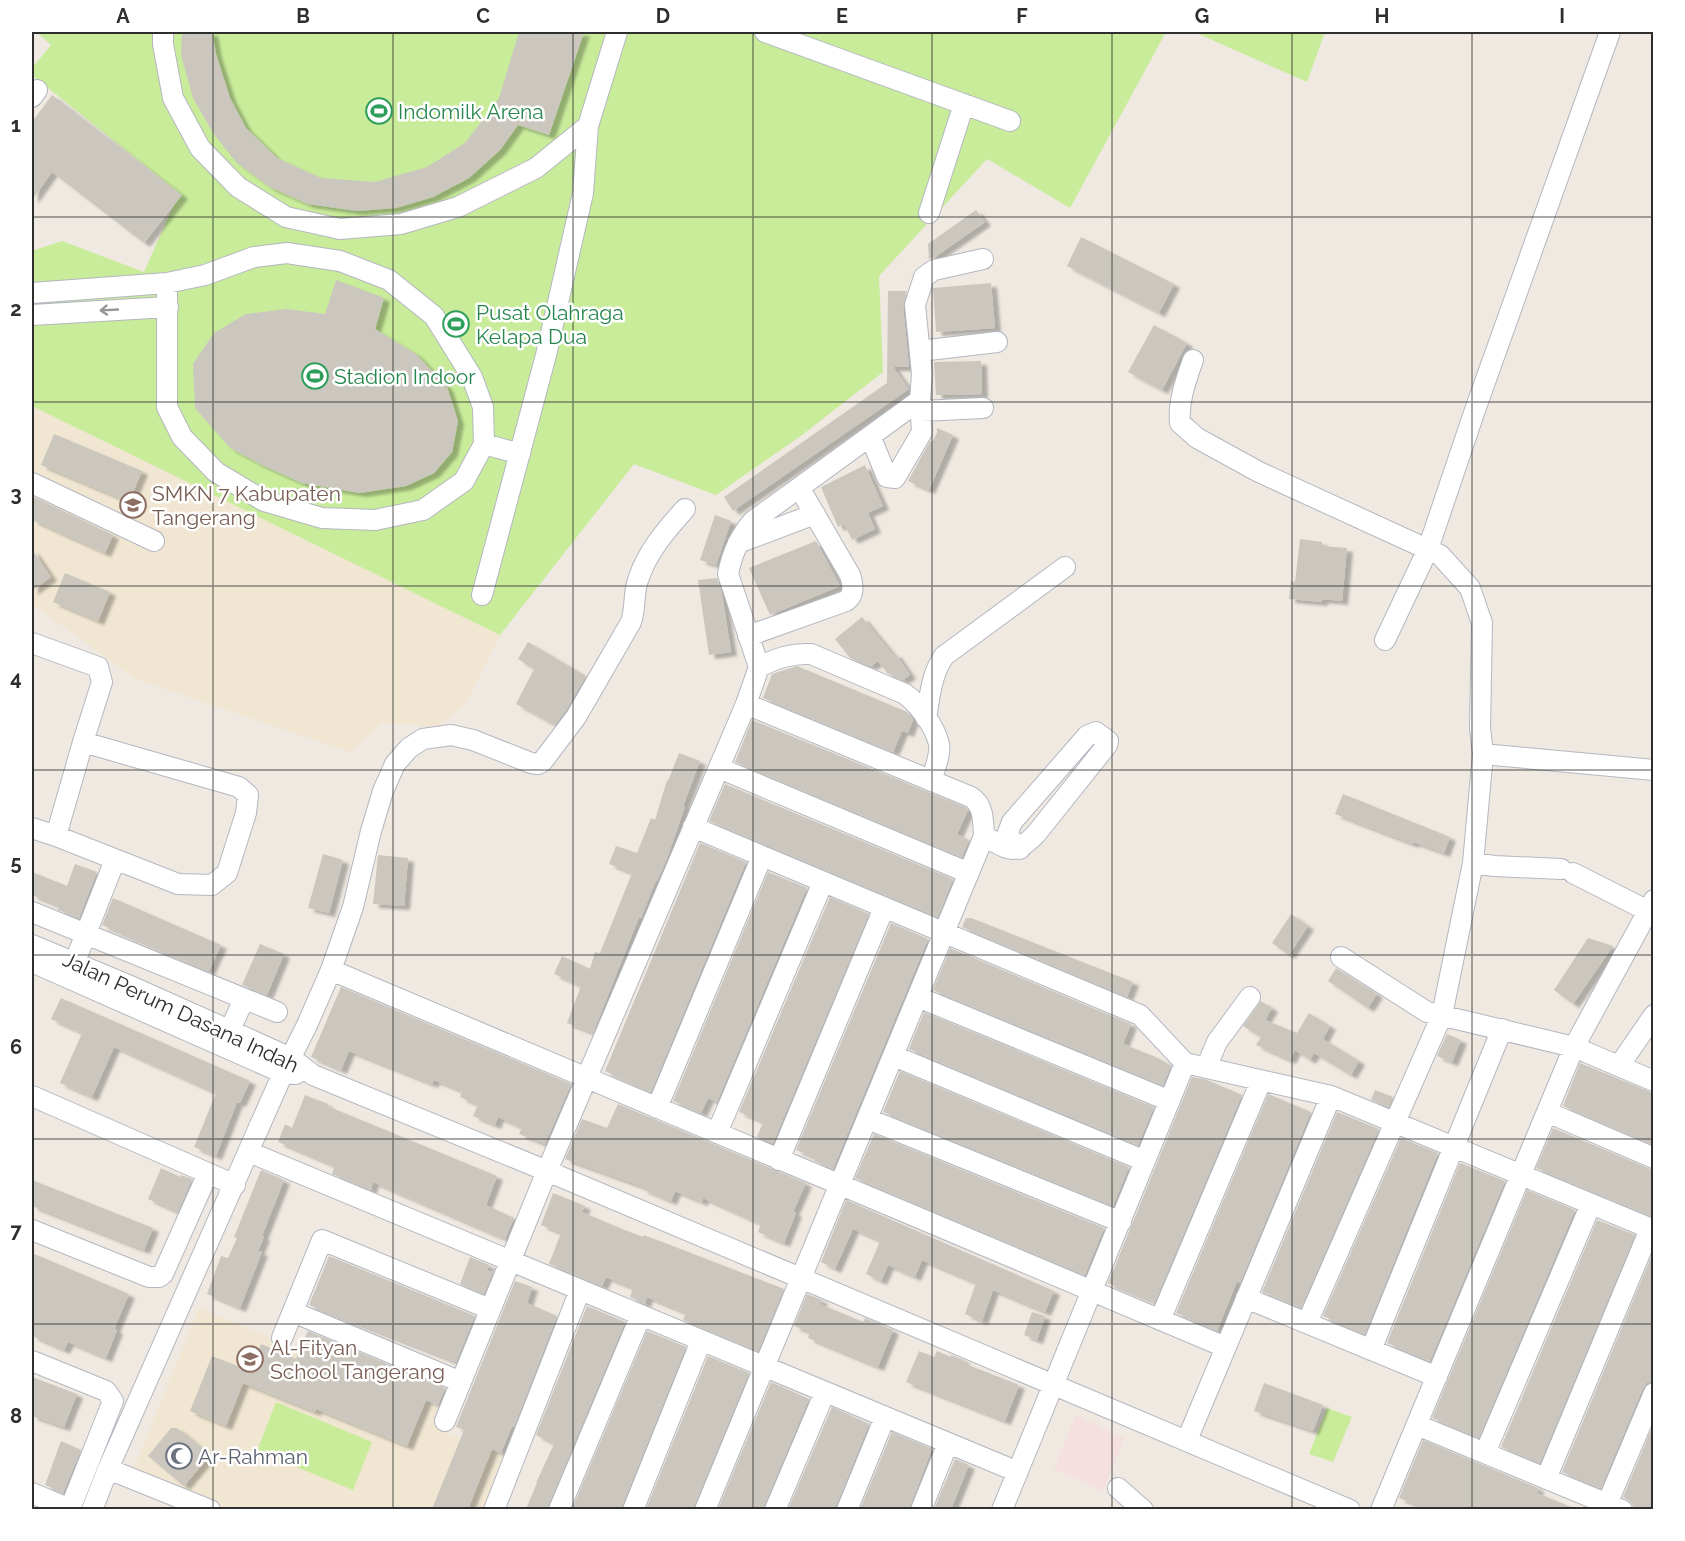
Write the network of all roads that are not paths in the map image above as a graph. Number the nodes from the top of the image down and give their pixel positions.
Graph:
1 (164, 32) edge
2 (617, 32) edge
3 (765, 32) edge
4 (1610, 32) edge
5 (964, 104) junction
6 (1010, 121) dead end
7 (588, 126) junction
8 (929, 213) dead end
9 (982, 259) dead end
10 (167, 284) junction
11 (32, 293) edge
12 (168, 307) junction
13 (32, 315) edge
14 (997, 342) dead end
15 (920, 351) junction
16 (1193, 360) dead end
17 (920, 406) junction
18 (983, 408) dead end
19 (871, 438) junction
20 (484, 444) junction
21 (520, 454) junction
22 (32, 483) edge
23 (800, 489) junction
24 (685, 509) dead end
25 (815, 514) junction
26 (154, 541) dead end
27 (738, 543) junction
28 (1428, 549) junction
29 (1065, 567) dead end
30 (482, 595) dead end
31 (748, 636) junction
32 (1385, 640) dead end
33 (32, 643) edge
34 (759, 667) junction
35 (746, 704) junction
36 (926, 718) junction
37 (83, 742) junction
38 (1483, 754) junction
39 (719, 768) junction
40 (1653, 770) edge
41 (931, 781) junction
42 (1047, 782) junction
43 (1065, 798) junction
44 (693, 827) junction
45 (32, 828) edge
46 (56, 836) junction
47 (984, 836) junction
48 (1020, 849) junction
49 (762, 856) junction
50 (115, 860) junction
51 (1473, 863) junction
52 (969, 873) junction
53 (823, 882) junction
54 (884, 908) junction
55 (1652, 909) edge
56 (32, 912) edge
57 (85, 934) junction
58 (944, 934) junction
59 (1341, 957) dead end
60 (35, 958) edge
61 (72, 970) junction
62 (332, 970) junction
63 (918, 997) junction
64 (1250, 997) dead end
65 (244, 999) junction
66 (277, 1012) dead end
67 (1442, 1015) junction
68 (1653, 1015) edge
69 (1502, 1029) junction
70 (226, 1038) junction
71 (1574, 1047) junction
72 (894, 1056) junction
73 (1185, 1063) junction
74 (287, 1066) junction
75 (1618, 1066) junction
76 (1206, 1068) junction
77 (587, 1078) junction
78 (1261, 1081) junction
79 (1653, 1082) edge
80 (32, 1096) edge
81 (1331, 1096) junction
82 (1170, 1101) junction
83 (657, 1108) junction
84 (1548, 1112) junction
85 (868, 1119) junction
86 (1396, 1123) junction
87 (717, 1133) junction
88 (1455, 1148) junction
89 (249, 1152) junction
90 (1653, 1158) edge
91 (779, 1160) junction
92 (1145, 1161) junction
93 (547, 1171) junction
94 (208, 1173) junction
95 (1522, 1175) junction
96 (235, 1185) junction
97 (840, 1186) junction
98 (1591, 1204) junction
99 (1121, 1222) junction
100 (1652, 1229) edge
101 (32, 1230) edge
102 (510, 1261) junction
103 (802, 1278) junction
104 (579, 1290) junction
105 (1093, 1292) junction
106 (1246, 1298) junction
107 (490, 1309) junction
108 (294, 1312) junction
109 (641, 1315) junction
110 (1160, 1320) junction
111 (1306, 1323) junction
112 (282, 1338) dead end
113 (701, 1341) junction
114 (1226, 1347) junction
115 (1371, 1350) junction
116 (32, 1361) edge
117 (765, 1367) junction
118 (1437, 1377) junction
119 (461, 1382) junction
120 (1055, 1385) junction
121 (825, 1392) junction
122 (1653, 1393) edge
123 (885, 1417) junction
124 (445, 1421) dead end
125 (1417, 1425) junction
126 (1186, 1440) junction
127 (948, 1443) junction
128 (1485, 1453) junction
129 (108, 1469) junction
130 (1018, 1472) junction
131 (1546, 1479) junction
132 (1118, 1488) dead end
133 (32, 1493) edge
134 (1614, 1507) edge
135 (1138, 1508) edge
136 (71, 1509) edge
137 (92, 1509) edge
138 (206, 1509) edge
139 (494, 1509) edge
140 (559, 1509) edge
141 (633, 1509) edge
142 (705, 1509) edge
143 (775, 1509) edge
144 (847, 1509) edge
145 (921, 1509) edge
146 (1002, 1509) edge
147 (1350, 1509) edge
148 (1381, 1509) edge

1 - 7 street
2 - 7 street
3 - 5 street
4 - 28 street
5 - 6 street
5 - 8 street
7 - 21 street
9 - 15 street
10 - 11 street
10 - 12 street
10 - 20 street
12 -> 13 street
12 - 20 street
14 - 15 street
15 - 17 street
16 - 28 street
17 - 18 street
17 - 19 street
17 - 19 street
19 - 23 street
20 - 21 street
21 - 30 street
22 - 26 street
23 - 25 street
23 - 27 street
24 - 62 street
25 - 27 street
25 - 31 street
27 - 31 street
28 - 32 street
28 - 38 street
29 - 36 street
31 - 34 street
33 - 37 street
34 - 35 street
34 - 36 street
35 - 39 street
35 - 41 street
36 - 41 street
37 - 46 street
37 - 50 street
38 - 40 street
38 - 51 street
39 - 44 street
39 - 52 street
41 - 47 street
42 - 43 street
42 - 43 street
42 - 48 street
43 - 48 street
44 - 49 street
44 - 77 street
45 - 46 street
46 - 50 street
47 - 48 street
47 - 52 street
49 - 53 street
49 - 83 street
50 - 57 street
51 - 55 street
51 - 67 street
52 - 58 street
53 - 54 street
53 - 87 street
54 - 58 street
54 - 91 street
55 - 71 street
56 - 57 street
57 - 61 street
57 - 65 street
58 - 63 street
58 - 73 street
59 - 67 street
60 - 61 street, Jalan Perum Dasana Indah
61 - 70 street, Jalan Perum Dasana Indah
62 - 74 street
62 - 77 street
63 - 72 street
63 - 82 street
64 - 76 street
65 - 66 street
65 - 70 street
67 - 69 street
67 - 86 street
68 - 75 street
69 - 71 street
69 - 88 street
70 - 74 street, Jalan Perum Dasana Indah
71 - 75 street
71 - 84 street
72 - 85 street
72 - 92 street
73 - 76 street
73 - 82 street
74 - 89 street
74 - 93 street, Jalan Perum Dasana Indah
75 - 79 street
76 - 78 street
77 - 83 street
77 - 93 street
78 - 81 street
78 - 110 street
80 - 94 street
81 - 86 street
81 - 106 street
82 - 92 street
83 - 87 street
84 - 90 street
84 - 95 street
85 - 97 street
85 - 99 street
86 - 88 street
86 - 111 street
87 - 91 street
88 - 95 street
88 - 115 street
89 - 96 street
89 - 102 street
91 - 97 street
92 - 99 street
93 - 102 street
93 - 103 street, Jalan Perum Dasana Indah
94 - 96 street
94 - 101 street
95 - 98 street
95 - 118 street
96 - 129 street
97 - 103 street
97 - 105 street
98 - 100 street
98 - 128 street
99 - 105 street
100 - 131 street
102 - 104 street
102 - 107 street
103 - 117 street
103 - 120 street, Jalan Perum Dasana Indah
104 - 109 street
104 - 139 street
105 - 110 street
105 - 120 street
106 - 111 street
106 - 114 street
107 - 108 street
107 - 119 street
108 - 112 street
108 - 119 street
109 - 113 street
109 - 140 street
110 - 114 street
111 - 115 street
113 - 117 street
113 - 141 street
114 - 126 street
115 - 118 street
116 - 136 street
117 - 121 street
117 - 142 street
118 - 125 street
119 - 124 street
120 - 126 street, Jalan Perum Dasana Indah
120 - 130 street
121 - 123 street
121 - 143 street
122 - 134 street
123 - 127 street
123 - 144 street
125 - 128 street
125 - 148 street
126 - 147 street, Jalan Perum Dasana Indah
127 - 130 street
127 - 145 street
128 - 131 street
129 - 137 street
129 - 138 street
130 - 146 street
131 - 134 street
132 - 135 street
133 - 136 street

